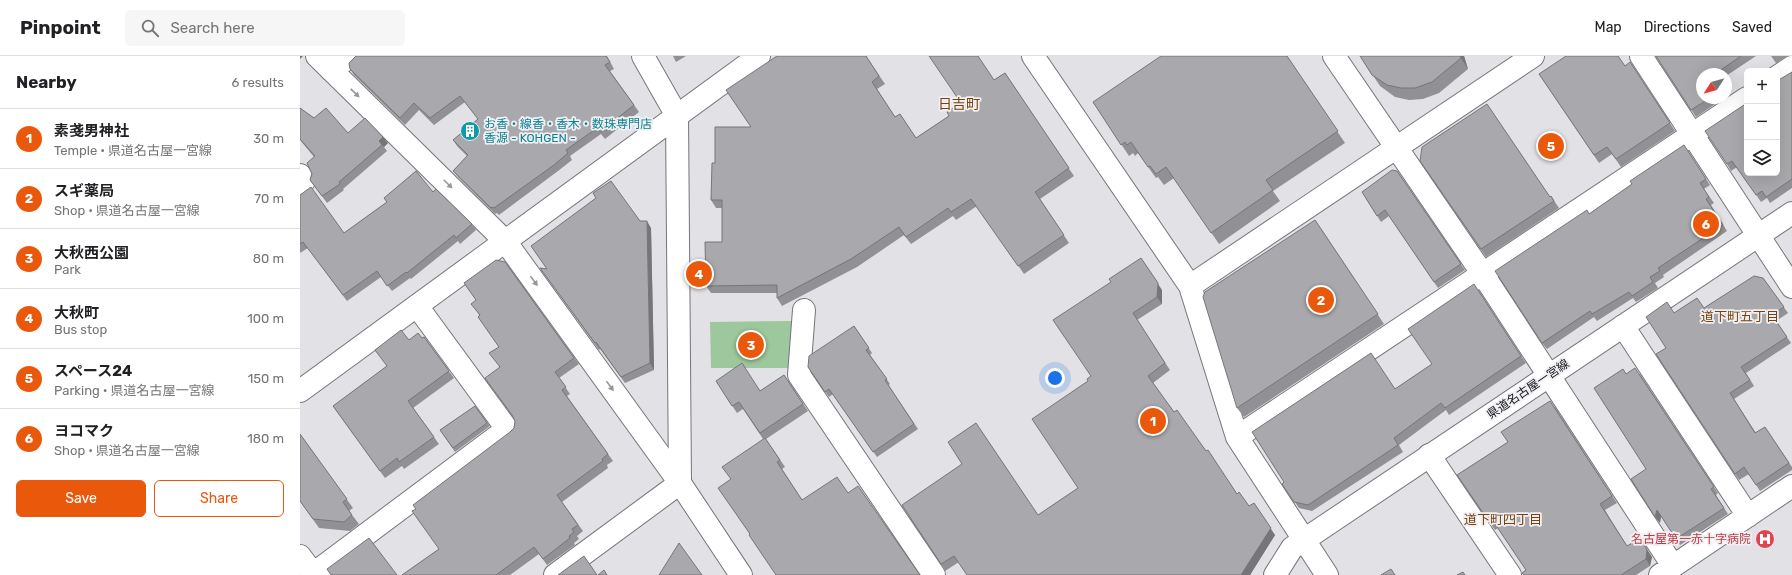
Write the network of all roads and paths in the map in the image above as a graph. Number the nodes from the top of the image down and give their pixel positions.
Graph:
1 (351, 56) edge
2 (643, 56) edge
3 (759, 56) edge
4 (1033, 56) edge
5 (1334, 56) edge
6 (1533, 56) edge
7 (1641, 56) edge
8 (324, 63) edge
9 (1792, 67) edge
10 (1780, 75) edge
11 (1744, 100) edge
12 (677, 116) junction
13 (1693, 134) junction
14 (1395, 148) junction
15 (300, 175) edge
16 (300, 183) edge
17 (1792, 213) edge
18 (1758, 235) junction
19 (505, 241) junction
20 (1482, 273) junction
21 (1190, 286) junction
22 (1792, 287) edge
23 (417, 306) junction
24 (804, 310) dead end
25 (1623, 326) junction
26 (1548, 375) junction
27 (300, 391) edge
28 (1237, 437) junction
29 (1429, 455) junction
30 (680, 483) junction
31 (1792, 486) edge
32 (1748, 516) junction
33 (1305, 540) junction
34 (300, 556) edge
35 (1667, 571) edge
36 (314, 575) edge
37 (555, 575) edge
38 (741, 575) edge
39 (934, 575) edge
40 (1275, 575) edge
41 (1327, 575) edge
42 (1510, 575) edge

1 - 8 street
2 - 12 street
3 - 12 street
4 - 21 street
5 - 14 street
6 - 14 street
7 - 13 street
8 -> 19 street
9 - 10 street
11 - 13 street
12 - 19 street
12 - 30 street
13 - 18 street
13 - 20 street
14 - 20 street
14 - 21 street
15 - 16 street
17 - 18 street, 県道名古屋一宮線
18 - 22 street
18 - 25 street, 県道名古屋一宮線
19 - 23 street
19 -> 30 street
20 - 26 street
20 - 28 street
21 - 28 street
23 - 27 street
23 - 36 street
24 - 39 street
25 - 26 street, 県道名古屋一宮線
25 - 32 street
26 - 29 street, 県道名古屋一宮線
26 - 35 street
28 - 33 street
29 - 33 street, 県道名古屋一宮線
29 - 42 street
30 - 37 street
30 - 38 street
31 - 32 street
32 - 35 street
33 - 40 street, 県道名古屋一宮線
33 - 41 street
34 - 36 street

